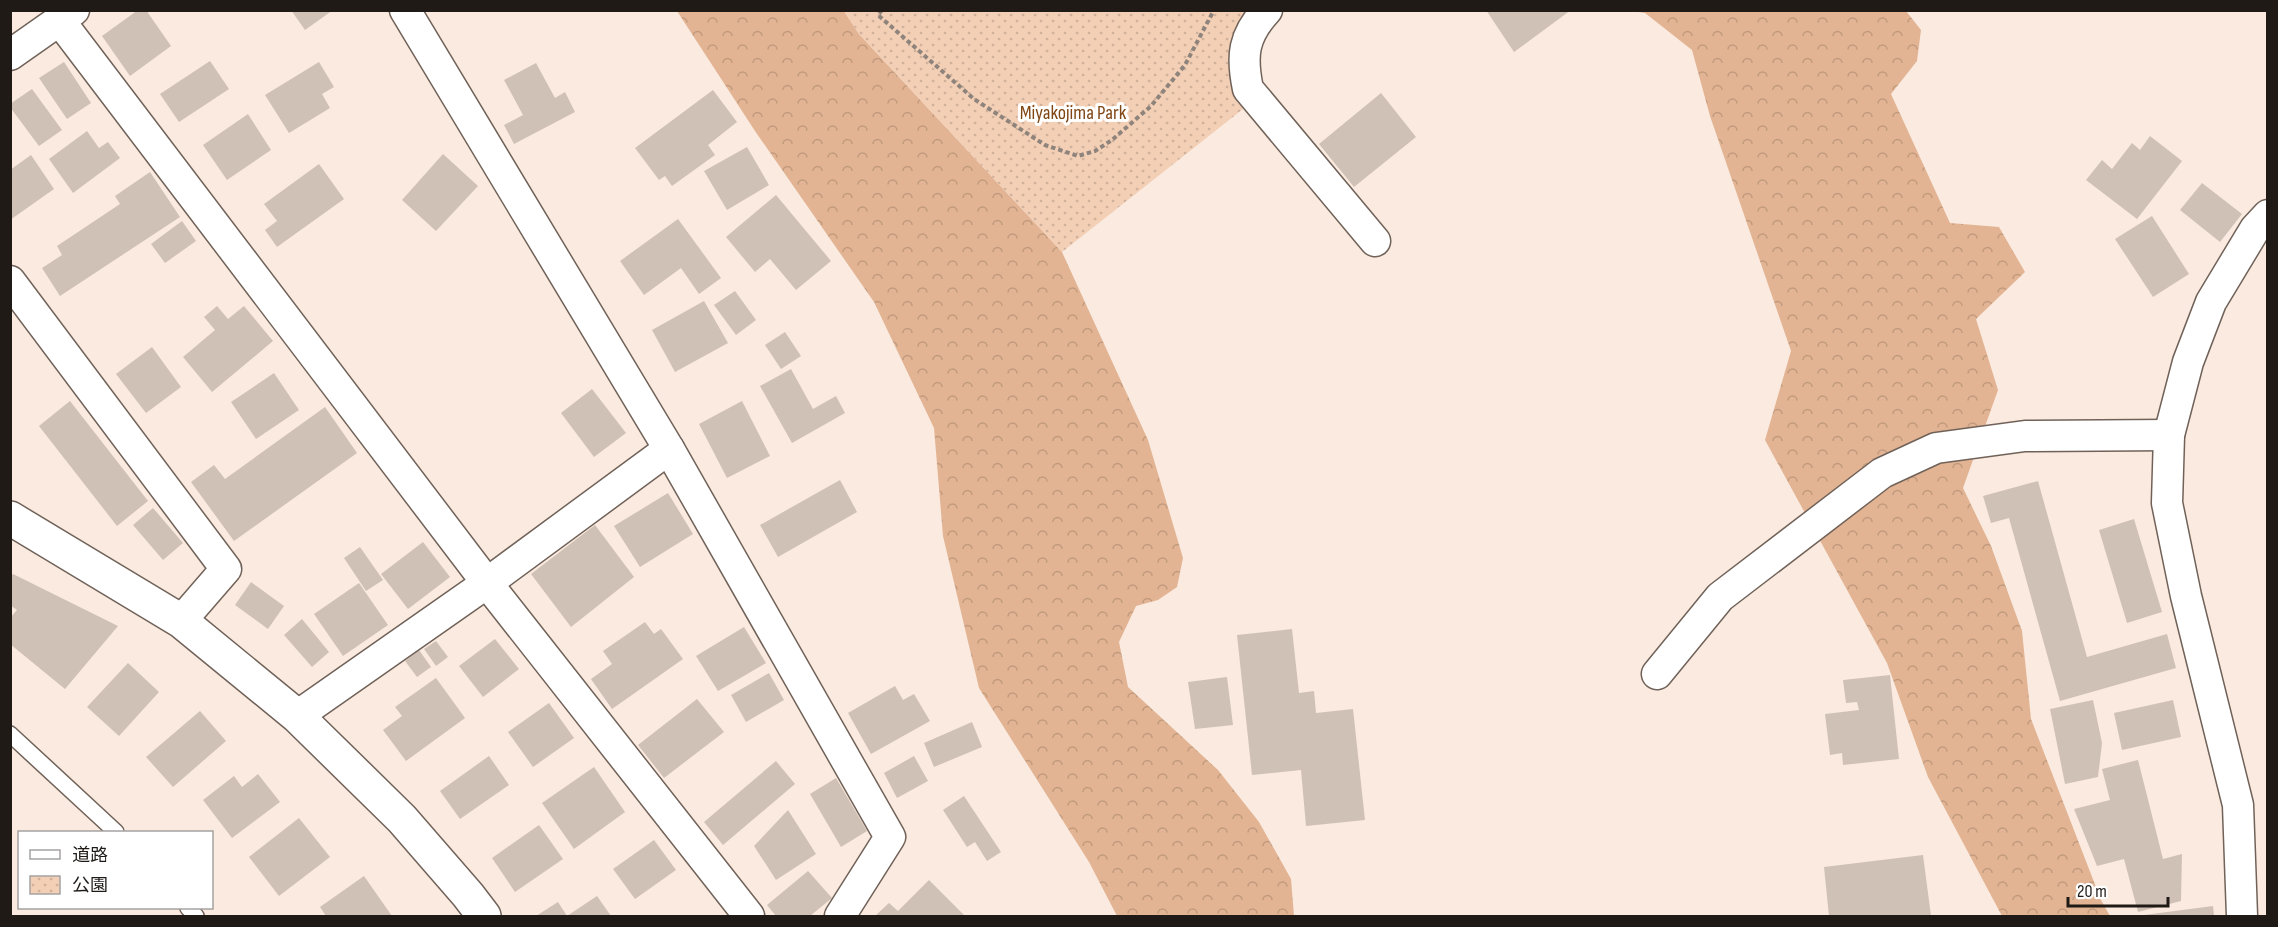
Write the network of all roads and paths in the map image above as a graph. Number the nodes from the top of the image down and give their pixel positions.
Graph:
1 (405, 10) edge
2 (873, 10) edge
3 (882, 10) edge
4 (1214, 10) edge
5 (1267, 10) edge
6 (878, 15) junction
7 (67, 16) edge
8 (10, 55) edge
9 (2268, 215) edge
10 (1375, 241) dead end
11 (10, 281) edge
12 (2169, 435) junction
13 (669, 448) junction
14 (10, 518) edge
15 (487, 583) junction
16 (181, 621) junction
17 (1657, 674) dead end
18 (297, 716) junction
19 (10, 734) edge
20 (115, 831) edge
21 (484, 916) edge
22 (749, 916) edge
23 (840, 916) edge
24 (2242, 916) edge

1 - 13 street
2 - 6 path
3 - 6 path
4 - 6 path
5 - 10 street
7 - 8 street
7 - 15 street
9 - 12 street
11 - 16 street
12 - 17 street
12 - 24 street
13 - 15 street
13 - 23 street
14 - 16 street
15 - 18 street
15 - 22 street
16 - 18 street
18 - 21 street
19 - 20 lane

